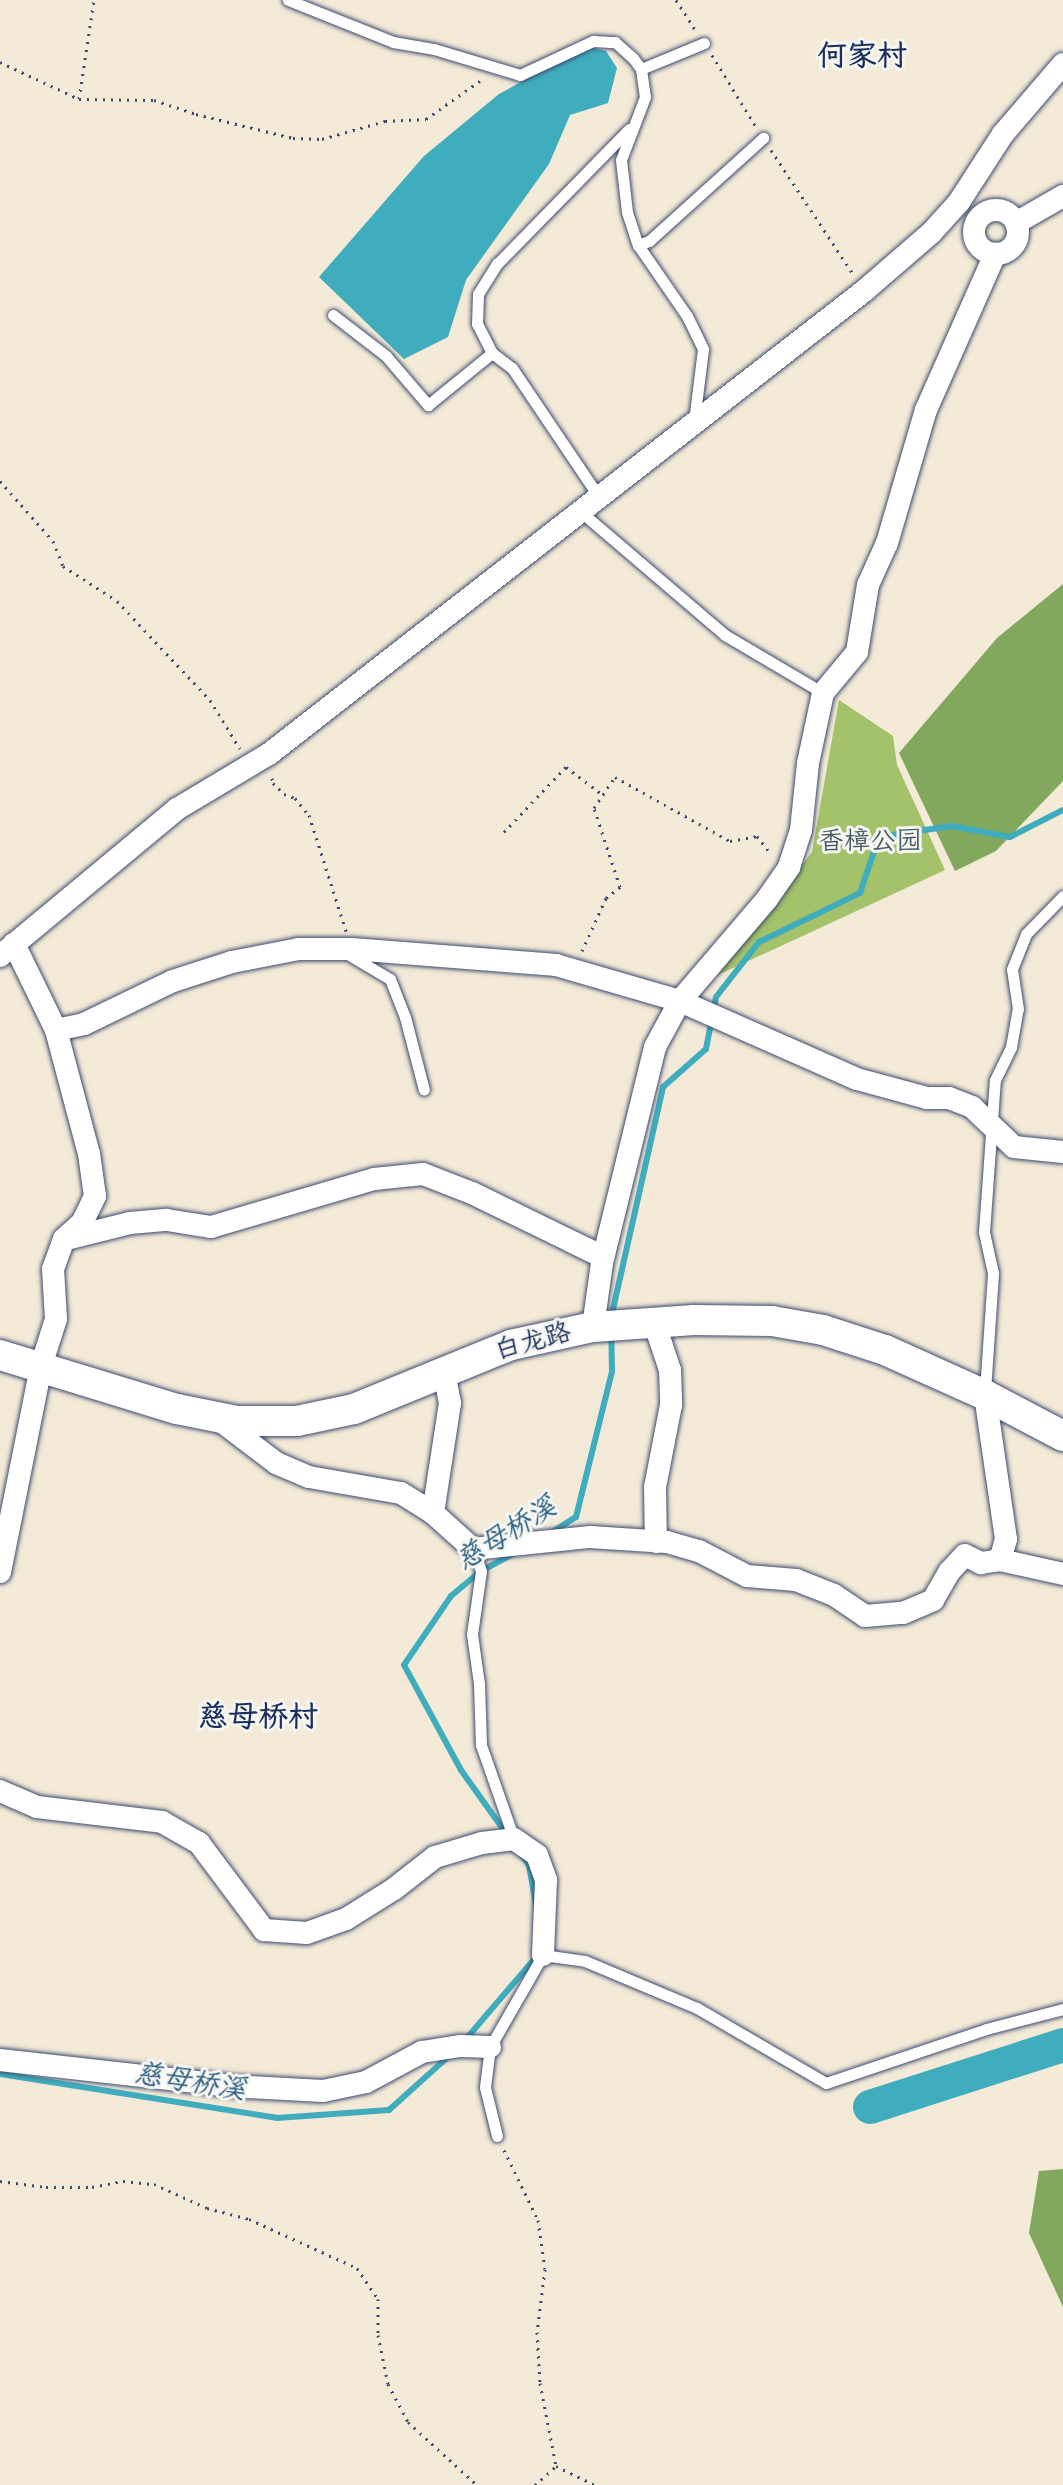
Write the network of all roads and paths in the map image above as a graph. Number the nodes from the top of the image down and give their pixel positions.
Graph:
1 (94, 0) edge
2 (288, 0) edge
3 (704, 43) dead end
4 (0, 62) edge
5 (1063, 64) edge
6 (497, 69) junction
7 (641, 69) junction
8 (79, 99) junction
9 (630, 128) junction
10 (763, 138) dead end
11 (1063, 196) edge
12 (959, 202) junction
13 (977, 220) junction
14 (1016, 223) junction
15 (638, 245) junction
16 (995, 254) junction
17 (333, 315) dead end
18 (492, 353) junction
19 (693, 422) junction
20 (0, 481) edge
21 (599, 497) junction
22 (581, 512) junction
23 (823, 693) junction
24 (259, 759) junction
25 (603, 795) junction
26 (504, 832) dead end
27 (786, 872) junction
28 (1063, 896) edge
29 (346, 949) junction
30 (7, 950) edge
31 (573, 970) junction
32 (680, 1001) junction
33 (56, 1030) junction
34 (424, 1090) dead end
35 (992, 1128) junction
36 (1063, 1152) edge
37 (64, 1239) junction
38 (603, 1257) junction
39 (654, 1322) junction
40 (593, 1327) junction
41 (0, 1355) edge
42 (41, 1366) junction
43 (444, 1372) junction
44 (985, 1395) junction
45 (216, 1417) junction
46 (1063, 1436) edge
47 (433, 1513) junction
48 (656, 1542) junction
49 (473, 1549) junction
50 (1000, 1560) junction
51 (0, 1572) edge
52 (1063, 1574) edge
53 (0, 1791) edge
54 (514, 1839) junction
55 (543, 1955) junction
56 (1063, 2009) edge
57 (490, 2047) junction
58 (0, 2060) edge
59 (497, 2136) joint
60 (0, 2181) edge
61 (556, 2466) junction
62 (477, 2485) edge
63 (535, 2485) edge
64 (595, 2485) edge

1 - 8 path
2 - 6 lane
3 - 7 lane
4 - 8 path
5 - 12 street
6 - 7 lane
6 - 8 path
7 - 9 lane
9 - 15 lane
9 - 18 lane
10 - 15 lane
11 - 14 street
12 - 13 street
12 - 19 street
13 - 14 street
13 - 16 street
14 - 16 street
15 - 19 lane
16 - 23 street
17 - 18 lane
18 - 21 lane
19 - 21 street
20 - 24 path
21 - 22 street
22 - 23 lane
22 - 24 street
23 - 27 street
24 - 29 path
24 - 30 street
25 - 26 path
25 - 27 path
25 - 31 path
27 - 32 street
28 - 35 lane
29 - 31 street
29 - 33 street
29 - 34 lane
30 - 33 street
31 - 32 street
32 - 35 street
32 - 38 street
33 - 37 street
35 - 36 street
35 - 44 lane
37 - 38 street
37 - 42 street
38 - 40 street
39 - 40 street, 白龙路
39 - 44 street, 白龙路
39 - 48 street
40 - 43 street, 白龙路
41 - 42 street, 白龙路
42 - 45 street, 白龙路
42 - 51 street
43 - 45 street, 白龙路
43 - 47 street
44 - 46 street, 白龙路
44 - 50 street
45 - 47 street
47 - 49 street
48 - 49 street
48 - 50 street
49 - 54 lane
50 - 52 street
53 - 54 street
54 - 55 street
55 - 56 lane
55 - 57 lane
57 - 58 street
57 - 59 lane
59 - 61 path
60 - 62 path
61 - 63 path
61 - 64 path

